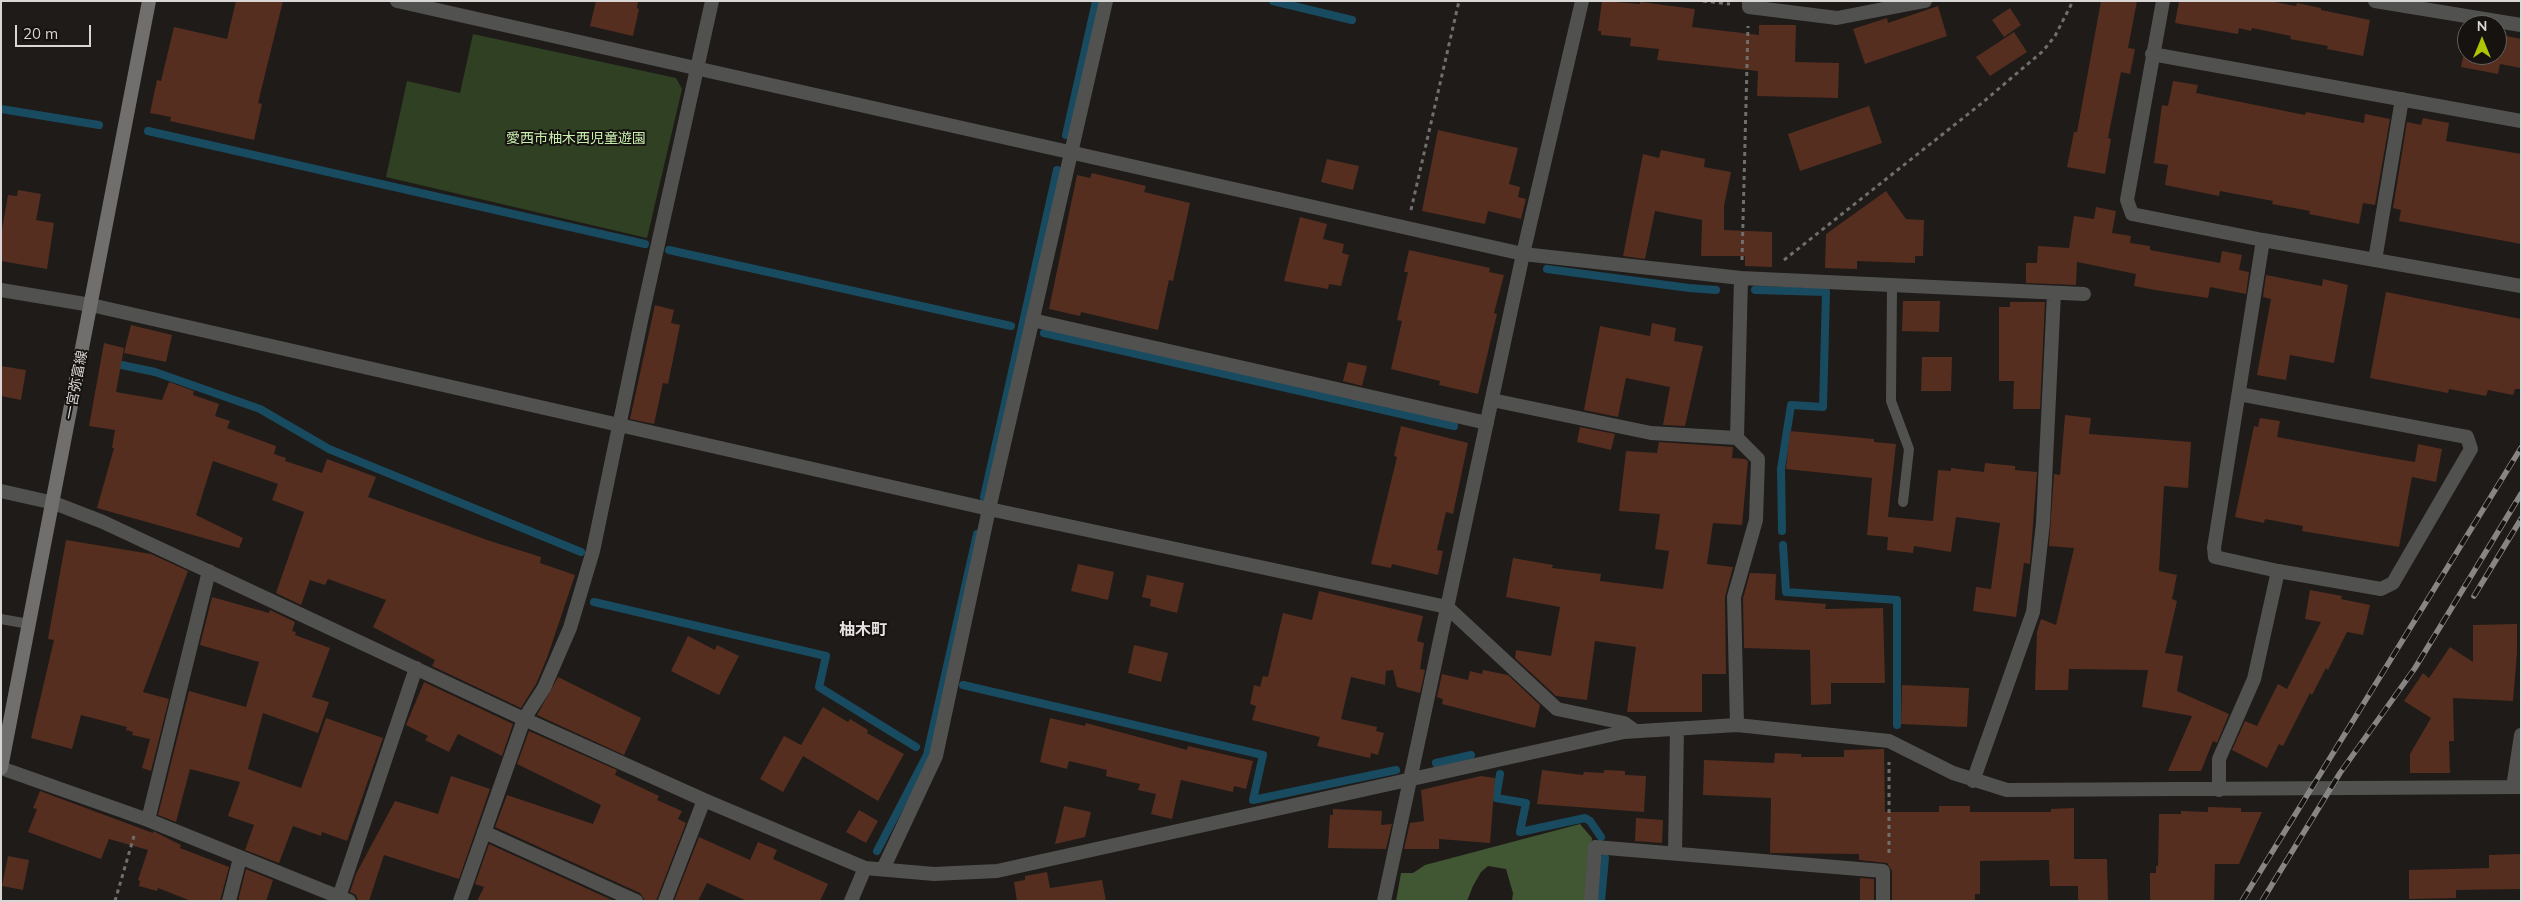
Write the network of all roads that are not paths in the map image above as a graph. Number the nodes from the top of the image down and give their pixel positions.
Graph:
1 (149, 1) edge
2 (397, 1) edge
3 (712, 1) edge
4 (1106, 1) edge
5 (1582, 1) edge
6 (1925, 1) edge
7 (2163, 1) edge
8 (2375, 1) edge
9 (1749, 4) edge
10 (2521, 25) edge
11 (2152, 54) junction
12 (697, 69) junction
13 (2402, 99) junction
14 (2521, 121) edge
15 (1070, 153) junction
16 (2263, 240) junction
17 (1523, 254) junction
18 (2375, 260) junction
19 (1741, 278) junction
20 (1892, 285) junction
21 (2521, 286) edge
22 (1, 290) edge
23 (2054, 293) junction
24 (2084, 294) dead end
25 (91, 305) junction
26 (1032, 320) junction
27 (2239, 394) junction
28 (1492, 400) junction
29 (1487, 423) junction
30 (621, 425) junction
31 (1737, 438) junction
32 (1, 491) edge
33 (54, 502) junction
34 (1903, 502) dead end
35 (989, 509) junction
36 (209, 571) junction
37 (2278, 571) junction
38 (1447, 607) junction
39 (1, 619) edge
40 (30, 624) junction
41 (416, 668) junction
42 (524, 719) junction
43 (1737, 725) junction
44 (1677, 729) junction
45 (1635, 731) junction
46 (2521, 735) edge
47 (1, 768) edge
48 (1410, 778) junction
49 (1973, 781) junction
50 (2517, 787) edge
51 (2219, 790) junction
52 (704, 800) junction
53 (144, 819) junction
54 (484, 832) junction
55 (1675, 853) junction
56 (240, 858) junction
57 (865, 868) junction
58 (883, 870) junction
59 (344, 899) edge
60 (230, 901) edge
61 (460, 901) edge
62 (636, 901) edge
63 (665, 901) edge
64 (851, 901) edge
65 (1384, 901) edge
66 (1591, 901) edge
67 (1883, 901) edge

1 - 25 main road, 一宮弥富線
2 - 12 street
3 - 12 street
4 - 15 street
5 - 17 street
6 - 9 street
7 - 11 street
8 - 10 street
11 - 13 street
11 - 16 street
12 - 15 street
12 - 30 street
13 - 14 street
13 - 18 street
15 - 17 street
15 - 26 street
16 - 18 street
16 - 27 street
17 - 19 street
17 - 28 street
18 - 21 street
19 - 20 street
19 - 31 street
20 - 23 street
20 - 34 lane
22 - 25 street
23 - 24 street
23 - 49 street
25 - 30 street
25 - 33 main road, 一宮弥富線
26 - 29 street
26 - 35 street
27 - 37 street
27 - 37 street
28 - 29 street
28 - 31 street
29 - 38 street
30 - 35 street
30 - 42 street
31 - 43 street
32 - 33 street
33 - 36 street
33 - 40 main road, 一宮弥富線
35 - 38 street
35 - 58 street
36 - 41 street
36 - 53 street
37 - 51 street
38 - 45 street
38 - 48 street
39 - 40 lane
40 - 47 main road, 一宮弥富線
41 - 42 street
41 - 59 street
42 - 52 street
42 - 54 street
43 - 44 street
43 - 49 street
44 - 45 street
44 - 55 street
45 - 48 street
46 - 50 street
47 - 53 street
48 - 58 street
48 - 65 street
49 - 51 street
50 - 51 street
52 - 57 street
52 - 63 street
53 - 56 street
54 - 61 street
54 - 62 street
55 - 66 street
55 - 67 street
56 - 59 street
56 - 60 street
57 - 58 street
57 - 64 street

